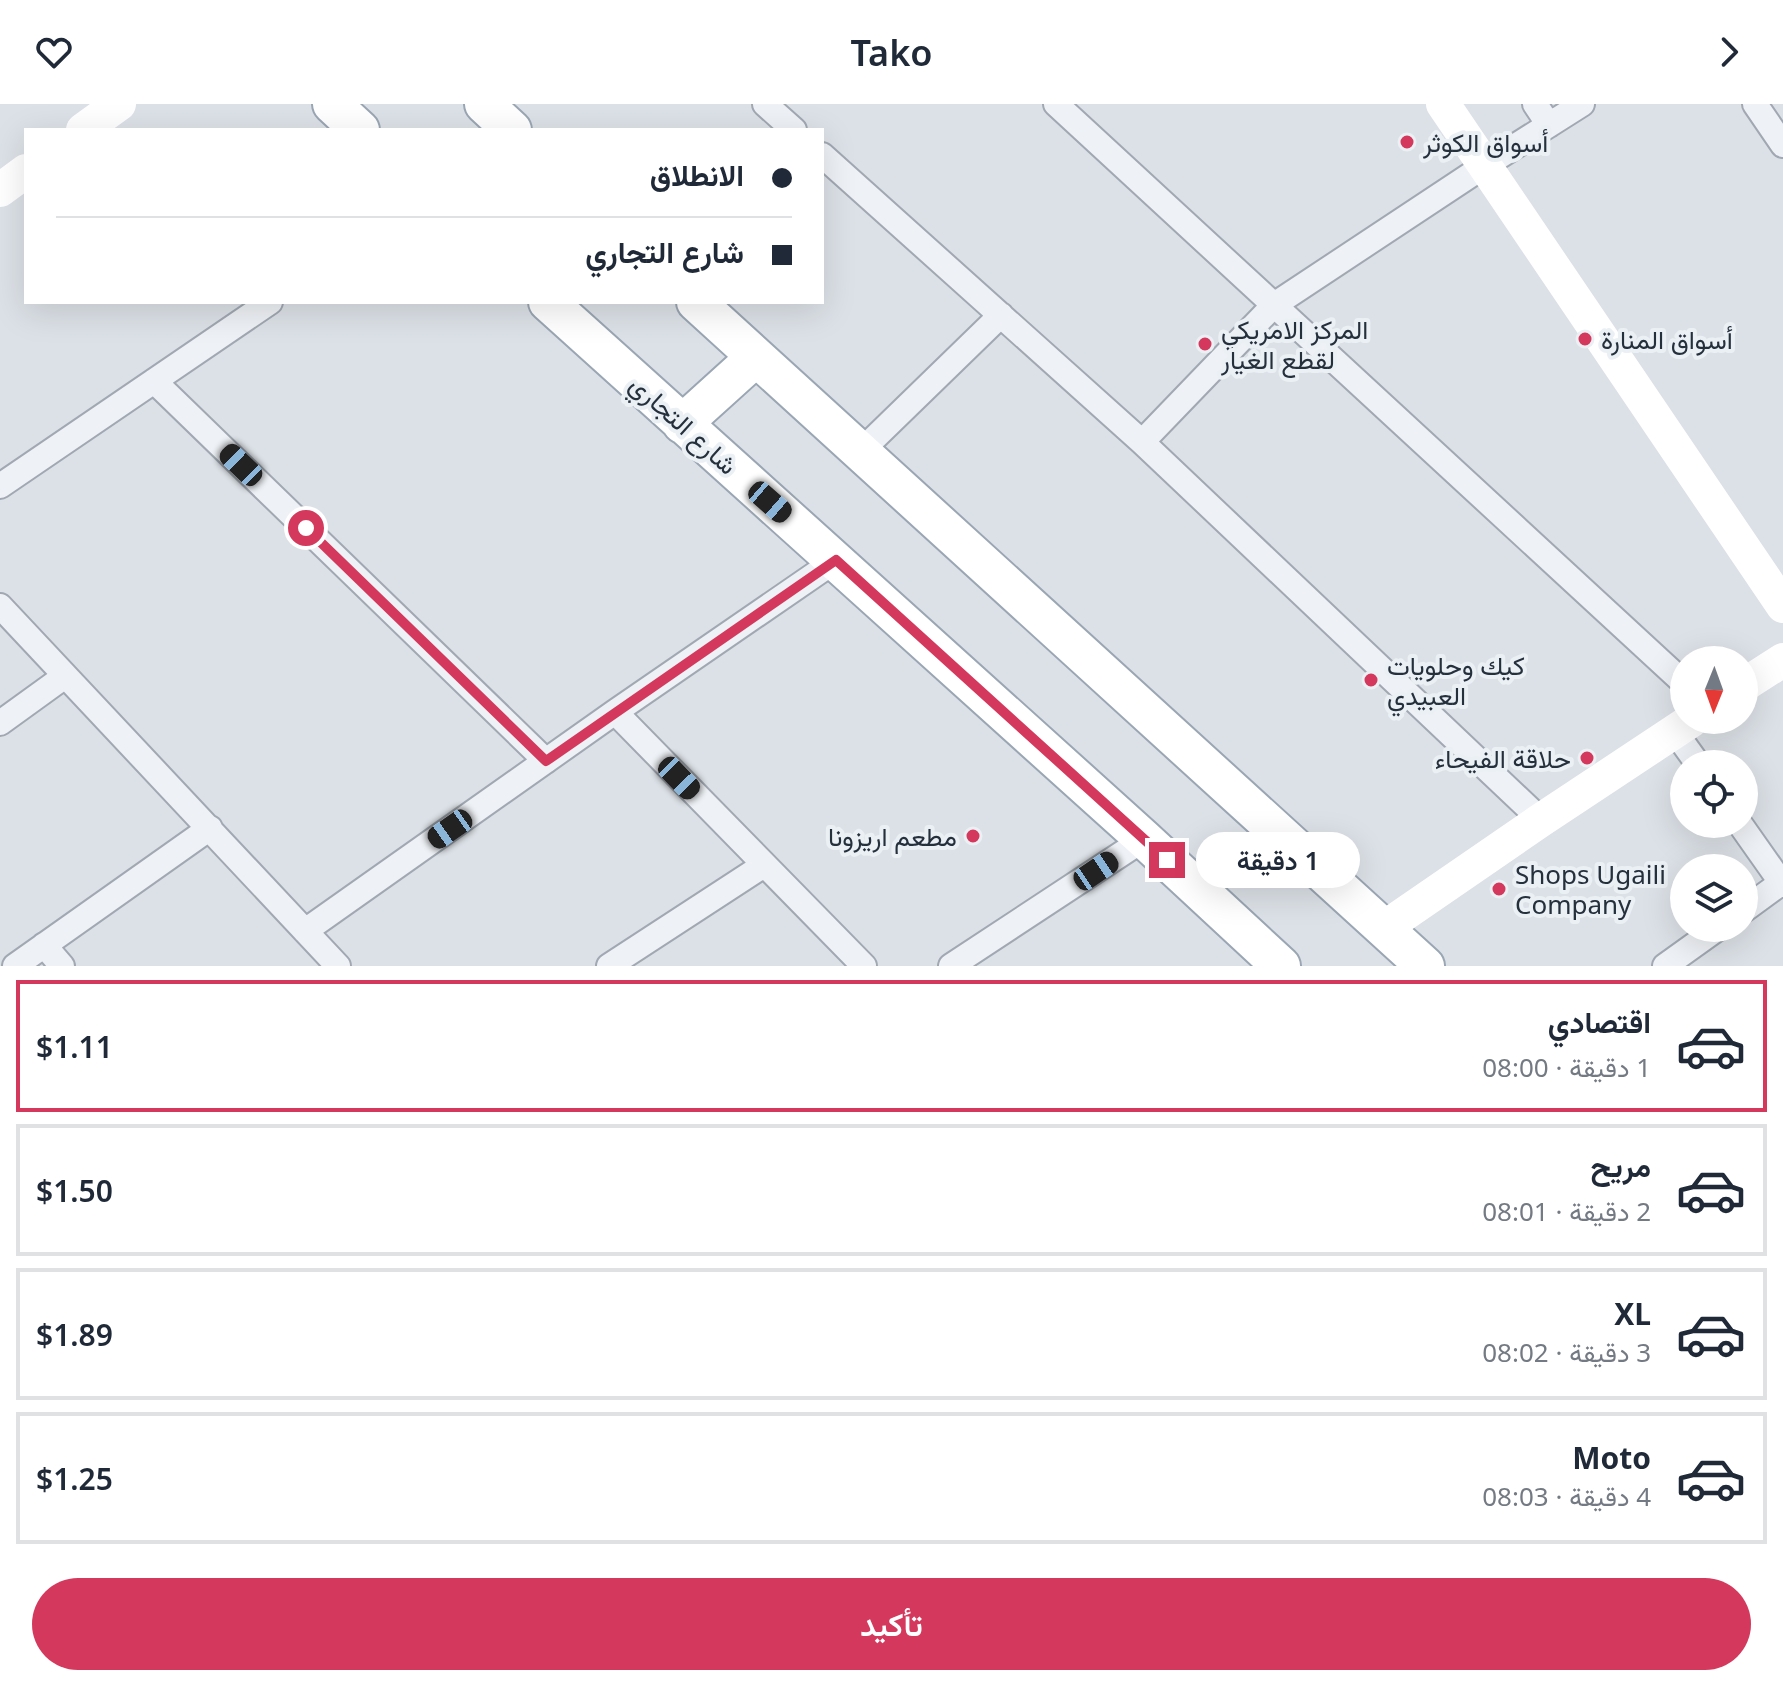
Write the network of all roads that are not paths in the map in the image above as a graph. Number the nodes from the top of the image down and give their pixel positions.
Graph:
1 (119, 104) edge
2 (332, 104) edge
3 (484, 104) edge
4 (765, 104) edge
5 (1056, 104) edge
6 (1443, 104) edge
7 (1535, 104) edge
8 (1582, 104) edge
9 (1755, 104) edge
10 (1549, 125) junction
11 (86, 128) edge
12 (358, 128) edge
13 (510, 128) edge
14 (792, 128) edge
15 (1783, 145) edge
16 (824, 157) edge
17 (1484, 166) junction
18 (24, 172) edge
19 (0, 190) edge
20 (267, 304) edge
21 (550, 304) edge
22 (698, 304) edge
23 (1274, 305) junction
24 (1001, 315) junction
25 (756, 357) junction
26 (154, 381) junction
27 (682, 424) junction
28 (1142, 442) junction
29 (860, 452) junction
30 (0, 486) edge
31 (836, 560) junction
32 (0, 606) edge
33 (1783, 606) edge
34 (1783, 660) edge
35 (1670, 670) edge
36 (65, 676) junction
37 (1758, 676) edge
38 (615, 712) junction
39 (0, 723) edge
40 (1672, 734) edge
41 (546, 761) junction
42 (1541, 820) junction
43 (210, 828) junction
44 (1750, 838) edge
45 (1144, 839) junction
46 (764, 865) junction
47 (1782, 884) edge
48 (1758, 900) edge
49 (1384, 928) junction
50 (305, 931) junction
51 (1698, 942) edge
52 (44, 945) junction
53 (15, 966) edge
54 (62, 966) edge
55 (338, 966) edge
56 (609, 966) edge
57 (864, 966) edge
58 (951, 966) edge
59 (1281, 966) edge
60 (1425, 966) edge
61 (1665, 966) edge

1 - 11 street
2 - 12 main road
3 - 13 main road
4 - 14 street
5 - 23 street
6 - 17 street
7 - 10 street
8 - 10 street
9 - 15 street
10 - 17 street
16 - 24 street
17 - 23 street
17 - 33 street
18 - 19 street
20 - 26 street
21 - 27 main road, شارع التجاري
22 - 25 main road
23 - 28 street
23 - 35 street
24 - 28 street
24 - 29 street
25 - 27 main road
25 - 29 main road
26 - 30 street
26 - 41 street
27 - 31 main road, شارع التجاري
28 - 42 street
29 - 49 main road
31 - 38 street
31 - 45 main road, شارع التجاري
32 - 36 street
34 - 37 street
36 - 39 street
36 - 43 street
38 - 41 street
38 - 46 street
40 - 42 street
41 - 50 street
42 - 49 street
43 - 50 street
43 - 52 street
44 - 47 street
45 - 58 street
45 - 59 main road, شارع التجاري
46 - 56 street
46 - 57 street
47 - 48 street
49 - 60 main road
50 - 55 street
51 - 61 street
52 - 53 street
52 - 54 street

